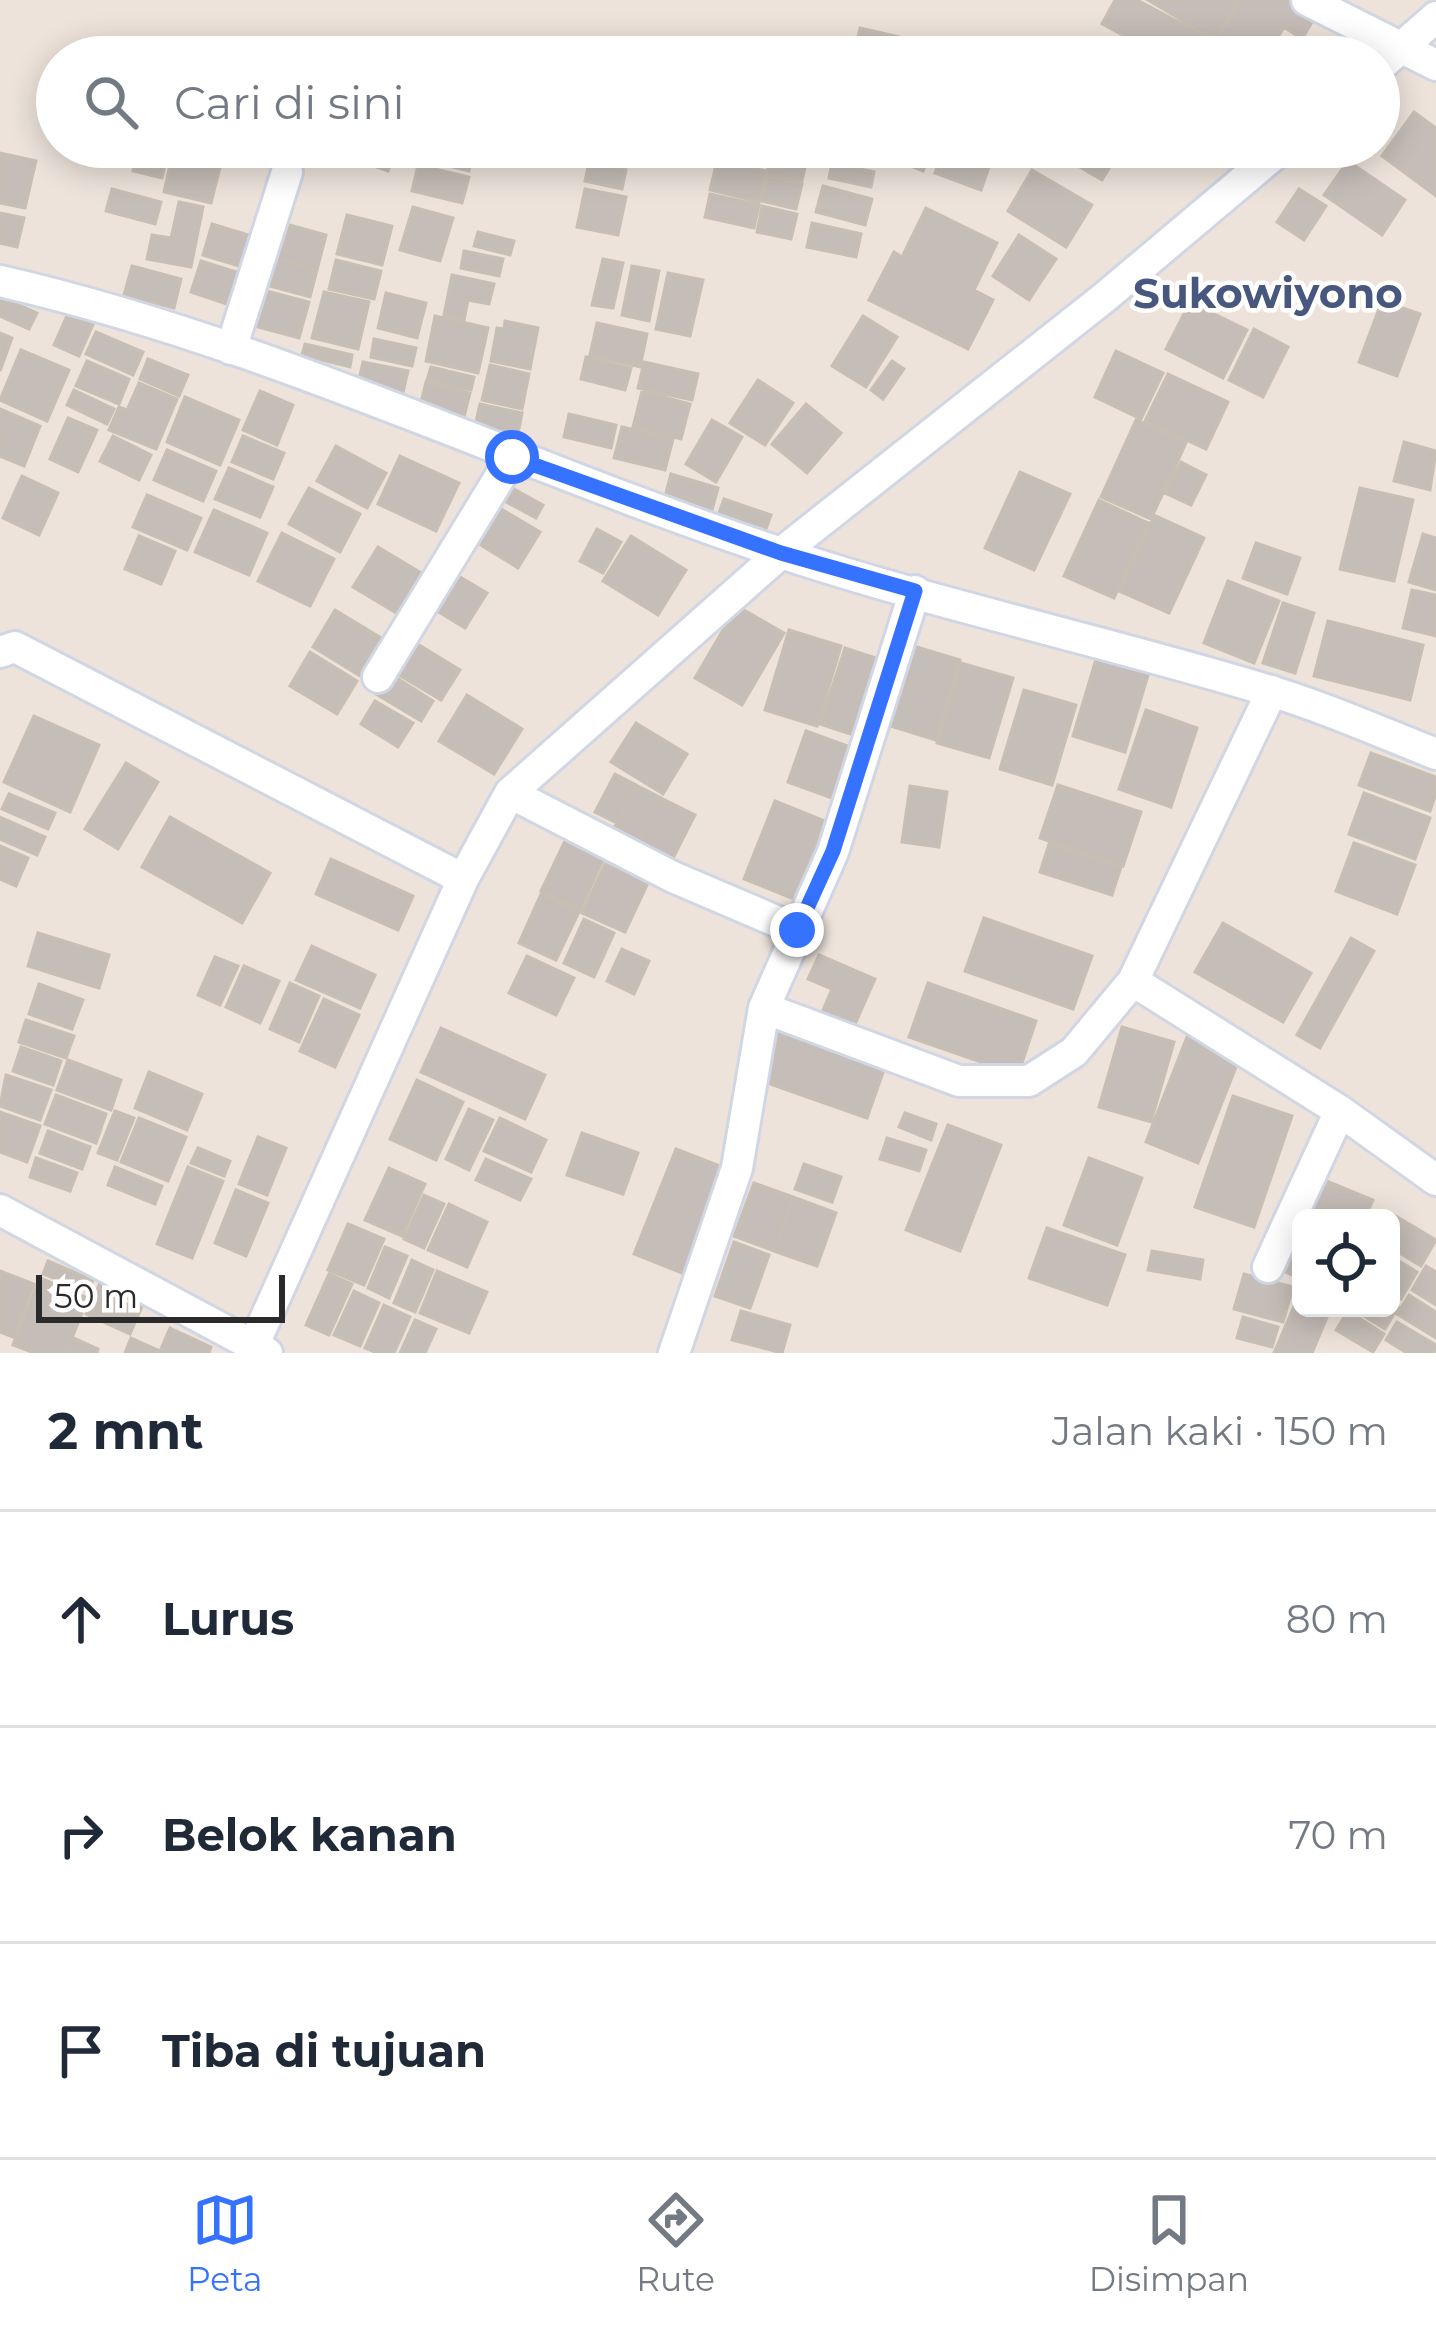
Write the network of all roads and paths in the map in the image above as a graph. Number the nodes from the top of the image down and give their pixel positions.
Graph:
1 (1307, 0) edge
2 (1436, 17) edge
3 (1358, 36) edge
4 (1400, 48) edge
5 (1400, 60) edge
6 (1436, 65) edge
7 (1258, 168) edge
8 (287, 172) dead end
9 (0, 281) edge
10 (232, 349) junction
11 (512, 457) junction
12 (781, 553) junction
13 (915, 591) junction
14 (0, 652) edge
15 (378, 677) dead end
16 (1272, 691) junction
17 (1436, 754) edge
18 (510, 793) junction
19 (463, 879) junction
20 (797, 930) junction
21 (1133, 982) junction
22 (764, 1009) junction
23 (1340, 1111) junction
24 (1436, 1180) edge
25 (0, 1210) edge
26 (1268, 1267) dead end
27 (257, 1351) edge
28 (674, 1353) edge

1 - 3 street
2 - 4 street
5 - 6 street
7 - 12 street
8 - 10 street
9 - 10 street
10 - 11 street
11 - 12 street
11 - 15 street
12 - 13 street
12 - 18 street
13 - 16 street
13 - 20 street
14 - 19 street
16 - 17 street
16 - 21 street
18 - 19 street
18 - 20 street
19 - 27 street
20 - 22 street
21 - 22 street
21 - 23 street
22 - 28 street
23 - 24 street
23 - 26 street
25 - 27 street

